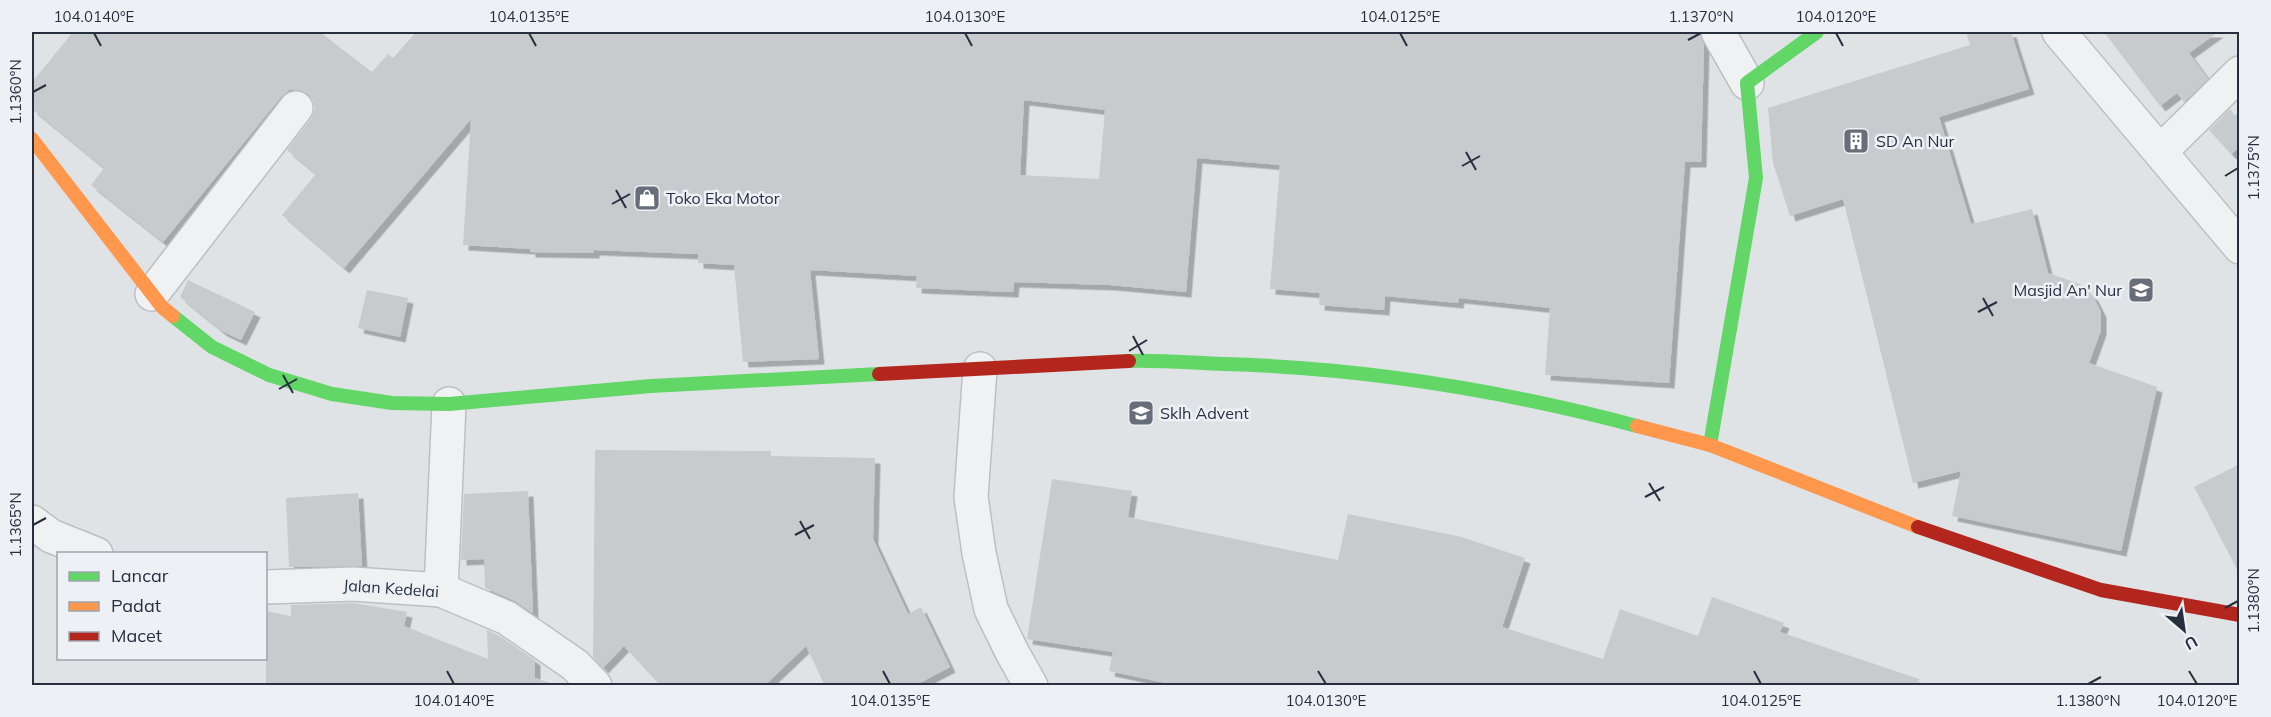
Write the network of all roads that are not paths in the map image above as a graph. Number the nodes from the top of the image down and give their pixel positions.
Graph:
1 (1718, 32) edge
2 (1817, 32) edge
3 (2058, 32) edge
4 (2240, 73) edge
5 (1747, 83) junction
6 (296, 108) dead end
7 (32, 139) edge
8 (2161, 151) junction
9 (2240, 247) edge
10 (152, 294) junction
11 (980, 369) junction
12 (449, 404) junction
13 (1710, 445) junction
14 (32, 522) edge
15 (91, 552) edge
16 (267, 587) edge
17 (441, 590) junction
18 (2240, 615) edge
19 (595, 686) edge
20 (1031, 686) edge

1 - 5 street
2 - 5 street
3 - 8 street
4 - 8 street
5 - 13 street
6 - 10 street
7 - 10 street
8 - 9 street
10 - 12 street
11 - 12 street
11 - 13 street
11 - 20 street
12 - 17 street
13 - 18 street
14 - 15 street
16 - 17 street, Jalan Kedelai
17 - 19 street, Jalan Kedelai

